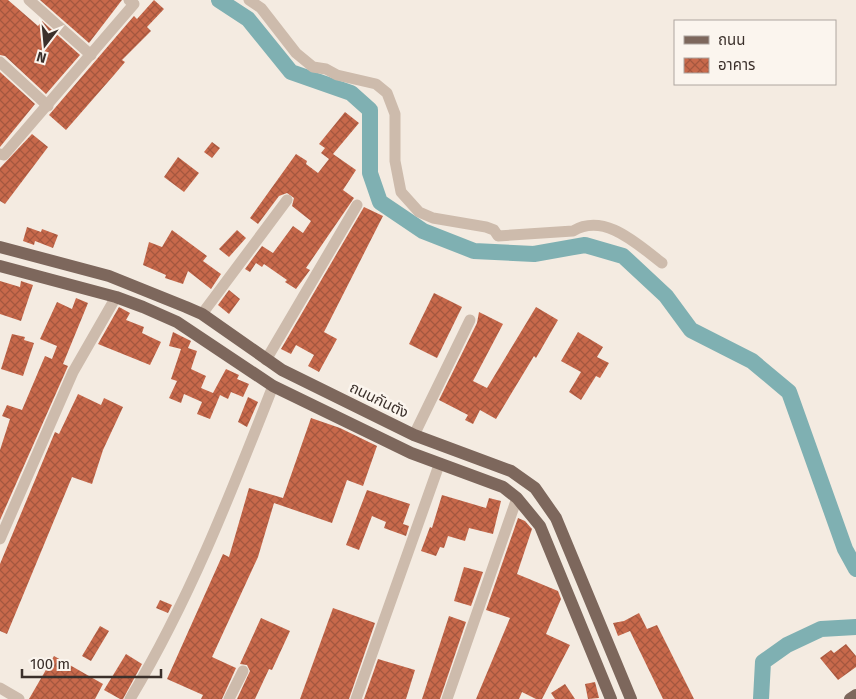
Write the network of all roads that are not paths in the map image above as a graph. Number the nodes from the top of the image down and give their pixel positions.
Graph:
1 (29, 0) edge
2 (129, 0) edge
3 (249, 0) edge
4 (91, 55) junction
5 (0, 62) edge
6 (48, 106) junction
7 (0, 154) edge
8 (287, 200) dead end
9 (357, 206) dead end
10 (0, 247) edge
11 (662, 263) dead end
12 (0, 266) edge
13 (104, 274) junction
14 (99, 292) junction
15 (116, 297) junction
16 (202, 314) junction
17 (470, 320) dead end
18 (246, 346) junction
19 (266, 360) junction
20 (236, 361) junction
21 (273, 386) junction
22 (386, 421) junction
23 (414, 435) junction
24 (378, 438) junction
25 (439, 466) junction
26 (517, 498) junction
27 (544, 502) junction
28 (529, 513) junction
29 (0, 539) edge
30 (243, 671) dead end
31 (0, 688) edge
32 (856, 694) edge
33 (19, 699) edge
34 (130, 699) edge
35 (229, 699) edge
36 (356, 699) edge
37 (447, 699) edge
38 (611, 699) edge
39 (631, 699) edge
40 (850, 699) edge

1 - 4 street
2 - 4 street
3 - 11 street
4 - 6 street
5 - 6 street
6 - 7 street
8 - 16 street
9 - 19 street
10 - 13 main road, ถนนกันตัง
12 - 14 main road
13 - 14 main road
13 - 16 main road, ถนนกันตัง
14 - 15 main road
15 - 20 main road
15 - 29 street
16 - 18 main road, ถนนกันตัง
17 - 23 street
18 - 19 main road, ถนนกันตัง
18 - 20 main road
19 - 22 main road, ถนนกันตัง
20 - 21 main road
21 - 24 main road
21 - 34 street
22 - 23 main road, ถนนกันตัง
22 - 24 main road
23 - 27 main road, ถนนกันตัง
24 - 25 main road
25 - 26 main road
25 - 36 street
26 - 28 main road
26 - 37 street
27 - 28 main road
27 - 39 main road, ถนนกันตัง
28 - 38 main road
30 - 35 street
31 - 33 street
32 - 40 main road

